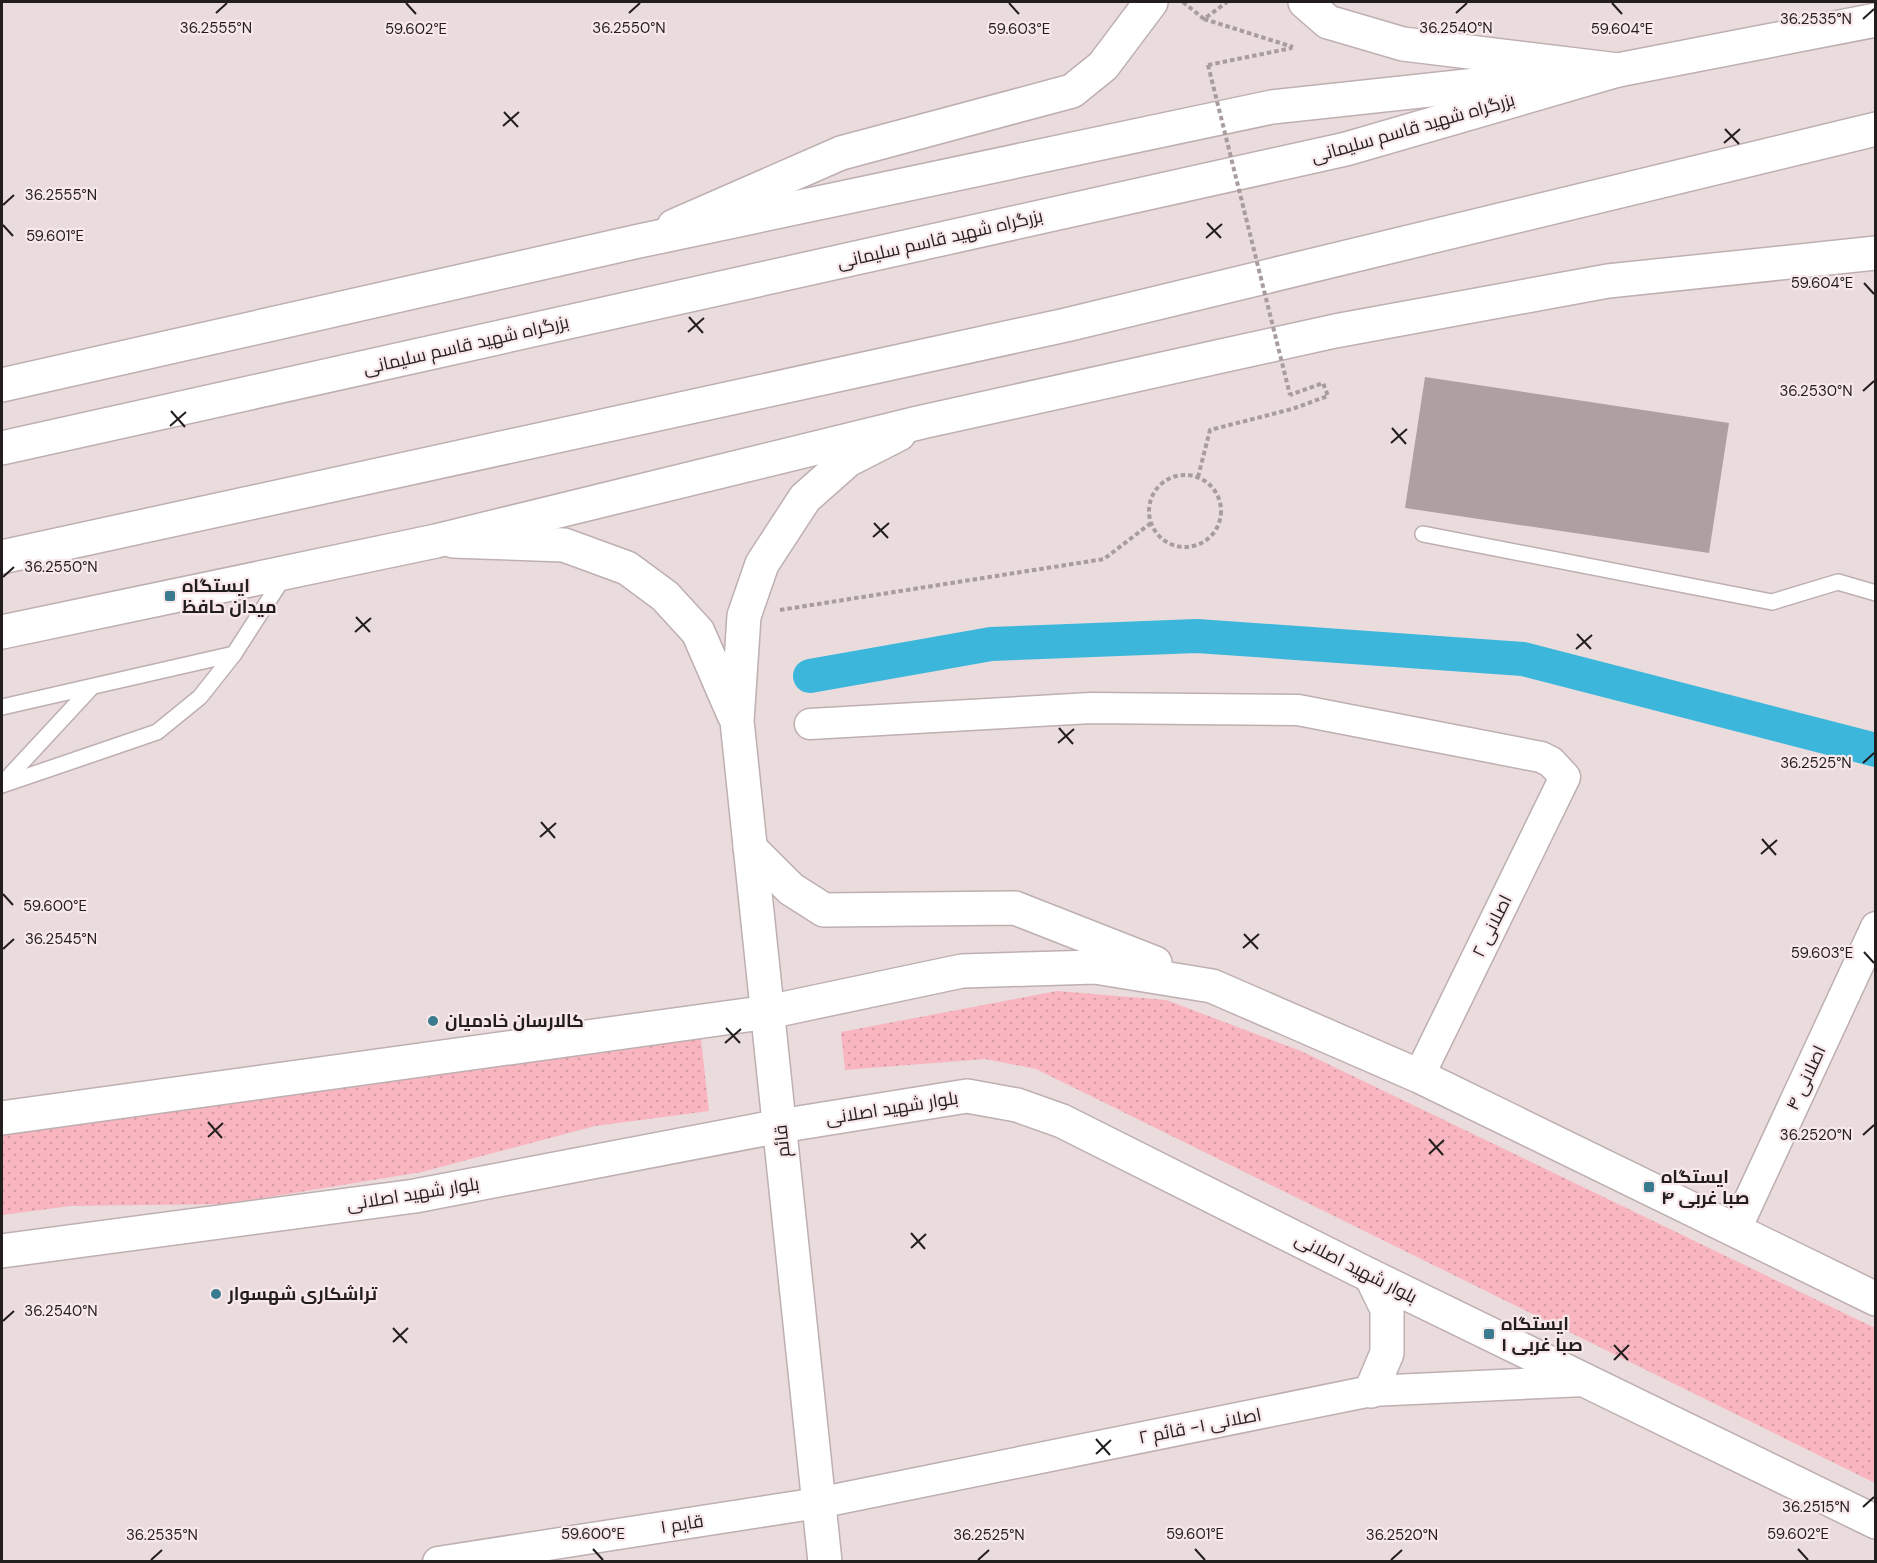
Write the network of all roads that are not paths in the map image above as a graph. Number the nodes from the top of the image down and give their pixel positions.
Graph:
1 (1151, 2) edge
2 (1305, 2) edge
3 (1875, 20) edge
4 (1618, 70) junction
5 (1875, 129) edge
6 (639, 242) junction
7 (1875, 253) edge
8 (2, 385) edge
9 (921, 422) junction
10 (2, 448) edge
11 (1423, 534) dead end
12 (436, 541) junction
13 (2, 557) edge
14 (288, 570) junction
15 (1875, 593) edge
16 (2, 632) edge
17 (234, 654) junction
18 (91, 688) junction
19 (2, 707) edge
20 (737, 721) junction
21 (810, 724) dead end
22 (2, 784) edge
23 (750, 848) junction
24 (1875, 927) edge
25 (1212, 986) junction
26 (768, 1012) junction
27 (1419, 1076) junction
28 (2, 1118) edge
29 (780, 1126) junction
30 (1736, 1229) junction
31 (2, 1251) edge
32 (1371, 1276) junction
33 (1875, 1299) edge
34 (1585, 1381) junction
35 (1371, 1391) junction
36 (818, 1503) junction
37 (1875, 1522) edge
38 (438, 1562) edge
39 (825, 1562) edge

1 - 6 main road
2 - 4 main road
3 - 4 main road, بزرگراه شهید قاسم سلیمانی
4 - 6 main road
4 - 10 main road, بزرگراه شهید قاسم سلیمانی
5 - 13 main road
6 - 8 main road
7 - 9 main road
9 - 12 main road
9 - 20 main road
11 - 15 lane
12 - 14 main road
12 - 20 main road
14 - 16 main road
14 - 17 lane
17 - 18 lane
17 - 22 lane
18 - 19 lane
18 - 22 lane
20 - 23 main road, قائم
21 - 27 street, اصلانی ۲
23 - 25 main road
23 - 26 main road, قائم
24 - 30 street, اصلانی ۴
25 - 26 main road
25 - 27 main road
26 - 28 main road
26 - 29 main road, قائم
27 - 30 main road
29 - 31 main road, بلوار شهید اصلانی
29 - 32 main road, بلوار شهید اصلانی
29 - 36 main road, قائم
30 - 33 main road
32 - 34 main road, بلوار شهید اصلانی
32 - 35 main road
34 - 35 street, اصلانی ۱- قائم ۲
34 - 37 main road, بلوار شهید اصلانی
35 - 36 street, اصلانی ۱- قائم ۲
36 - 38 street, قایم ۱
36 - 39 main road, قائم

